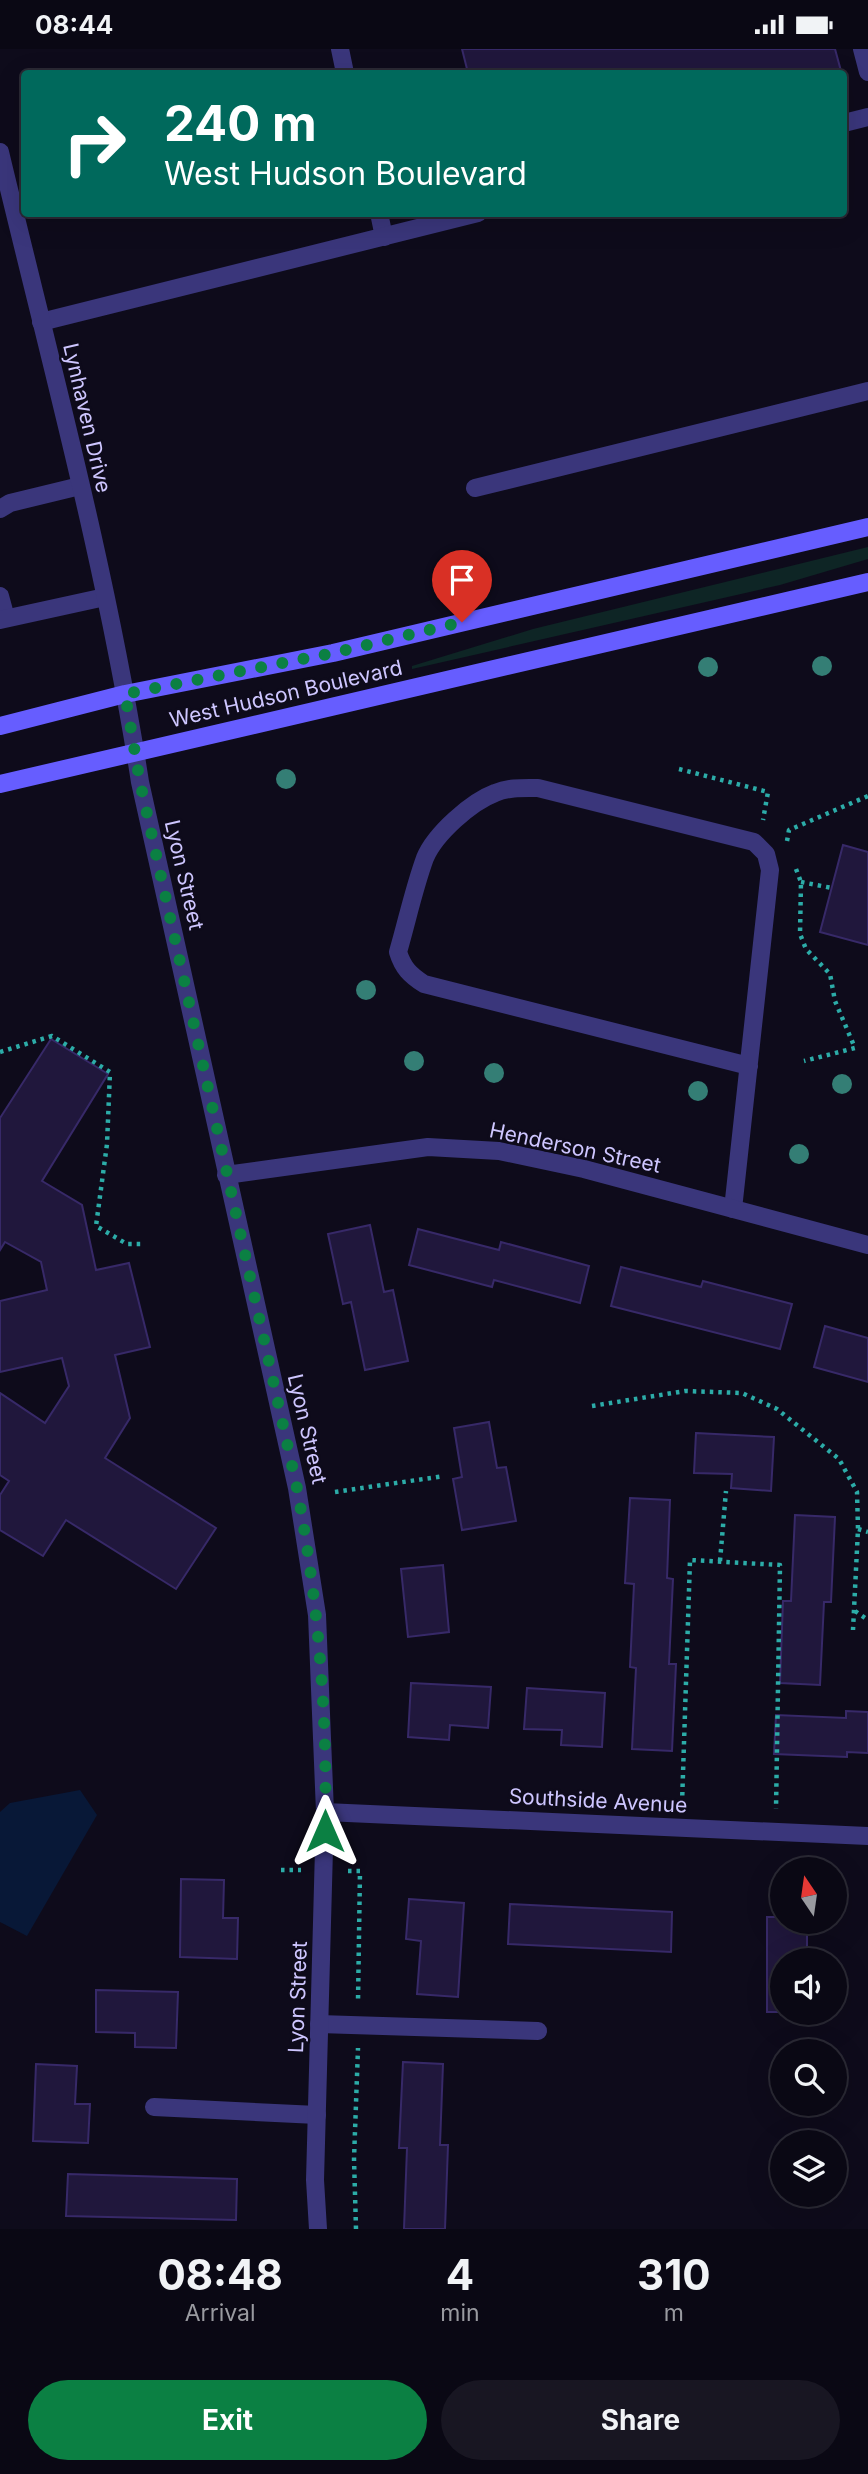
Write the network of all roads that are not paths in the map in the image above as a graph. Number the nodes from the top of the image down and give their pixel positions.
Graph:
1 (340, 49) edge
2 (862, 49) edge
3 (344, 70) edge
4 (868, 72) edge
5 (868, 117) edge
6 (847, 122) edge
7 (0, 152) edge
8 (380, 217) edge
9 (462, 217) edge
10 (384, 237) junction
11 (41, 323) junction
12 (868, 391) edge
13 (79, 486) junction
14 (475, 488) dead end
15 (0, 509) edge
16 (868, 527) edge
17 (868, 582) edge
18 (0, 596) edge
19 (105, 597) junction
20 (3, 619) edge
21 (125, 694) junction
22 (0, 726) edge
23 (135, 751) junction
24 (0, 784) edge
25 (749, 1066) junction
26 (226, 1175) junction
27 (733, 1209) junction
28 (868, 1245) edge
29 (325, 1812) junction
30 (868, 1836) edge
31 (319, 2024) junction
32 (538, 2031) dead end
33 (154, 2107) dead end
34 (317, 2115) junction
35 (317, 2229) edge

1 - 3 street
2 - 4 street
5 - 6 street
7 - 11 street, Lynhaven Drive
8 - 10 street
9 - 10 street
10 - 11 street
11 - 13 street, Lynhaven Drive
12 - 14 street
13 - 15 street
13 - 19 street, Lynhaven Drive
16 - 21 main road, West Hudson Boulevard
17 - 23 main road, West Hudson Boulevard
18 - 20 street
19 - 20 street
19 - 21 street, Lynhaven Drive
21 - 22 main road, West Hudson Boulevard
21 - 23 street, Lyon Street
23 - 24 main road, West Hudson Boulevard
23 - 26 street, Lyon Street
25 - 25 street
25 - 27 street
26 - 27 street, Henderson Street
26 - 29 street, Lyon Street
27 - 28 street, Henderson Street
29 - 30 street, Southside Avenue
29 - 31 street, Lyon Street
31 - 32 street
31 - 34 street, Lyon Street
33 - 34 street
34 - 35 street, Lyon Street

